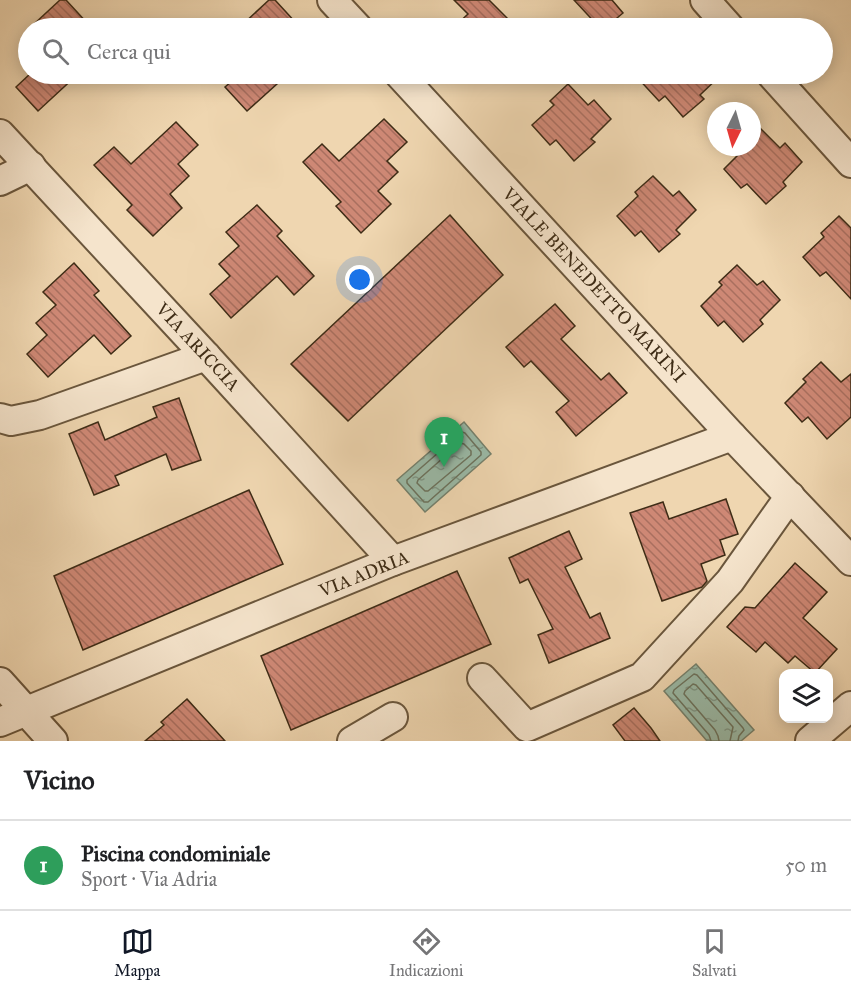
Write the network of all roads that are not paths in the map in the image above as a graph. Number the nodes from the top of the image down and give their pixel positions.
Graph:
1 (332, 0) edge
2 (705, 0) edge
3 (349, 18) edge
4 (721, 18) edge
5 (408, 84) edge
6 (780, 84) edge
7 (0, 134) edge
8 (851, 163) edge
9 (31, 166) junction
10 (0, 181) edge
11 (206, 356) junction
12 (0, 418) edge
13 (732, 436) junction
14 (790, 496) junction
15 (393, 561) junction
16 (851, 561) edge
17 (482, 678) dead end
18 (0, 682) edge
19 (851, 706) edge
20 (26, 711) junction
21 (393, 717) dead end
22 (0, 722) edge
23 (53, 741) edge
24 (352, 741) edge
25 (810, 741) edge

1 - 3 street
2 - 4 street
5 - 13 street, VIALE BENEDETTO MARINI
6 - 8 street
7 - 9 street, VIA ARICCIA
9 - 10 street
9 - 11 street, VIA ARICCIA
11 - 12 street
11 - 15 street, VIA ARICCIA
13 - 14 street, VIALE BENEDETTO MARINI
13 - 15 street, VIA ADRIA
14 - 16 street, VIALE BENEDETTO MARINI
14 - 17 street
15 - 20 street, VIA ADRIA
18 - 20 street
19 - 25 street
20 - 22 street, VIA ADRIA
20 - 23 street
21 - 24 street

